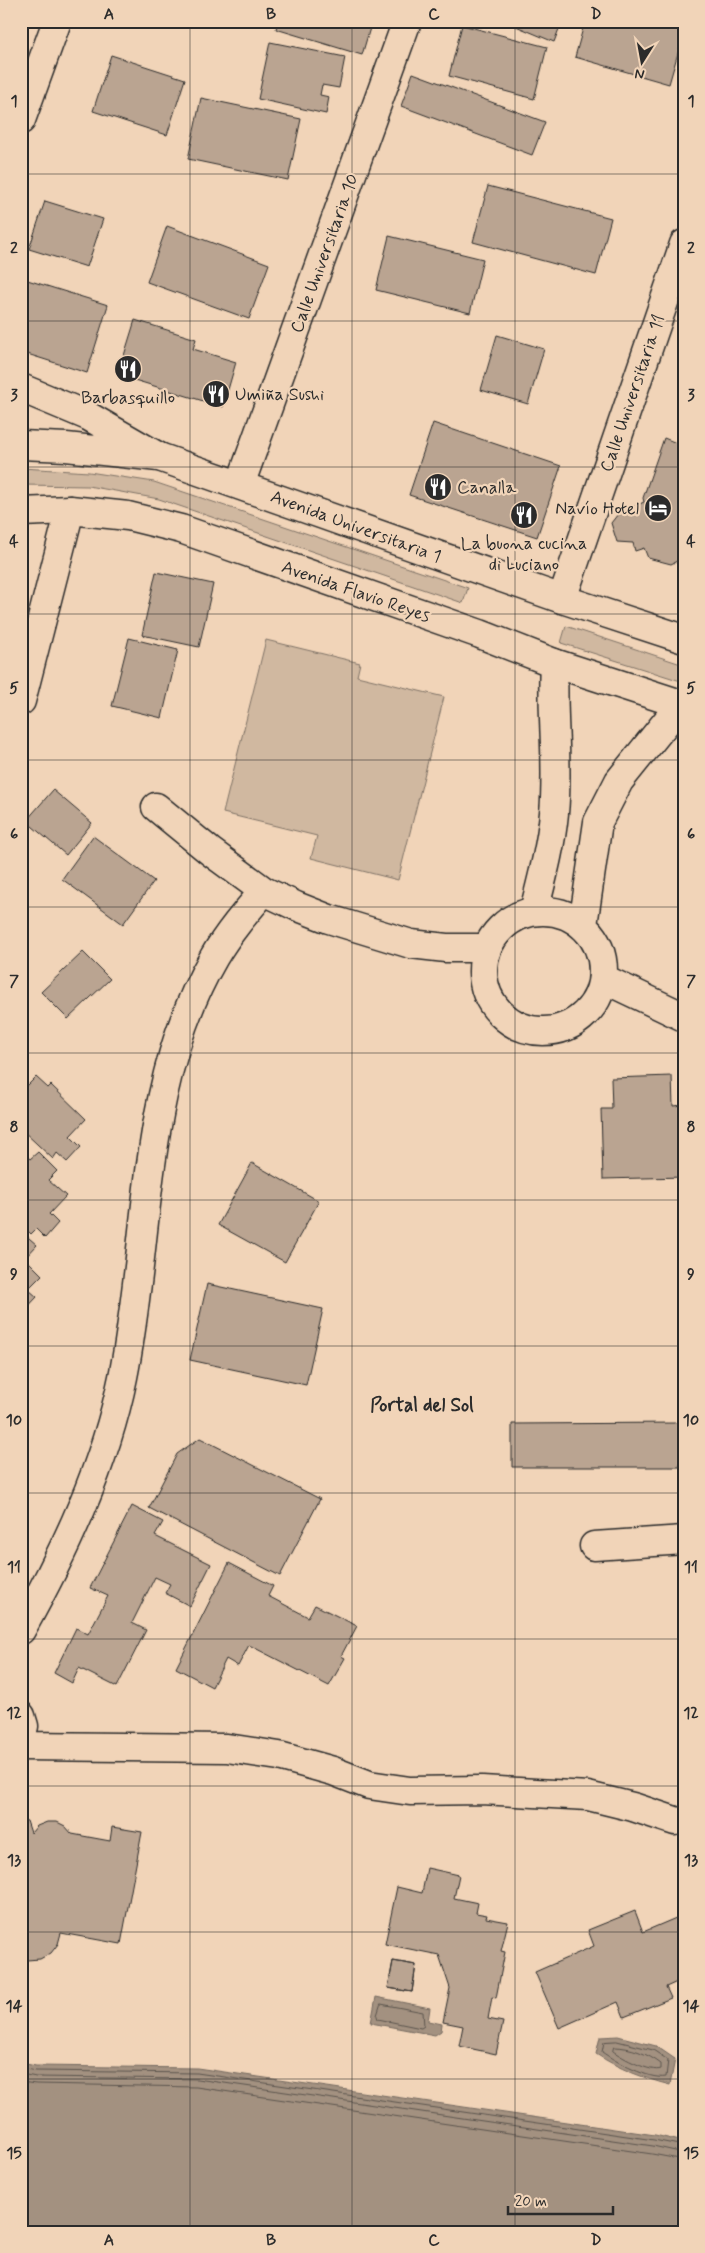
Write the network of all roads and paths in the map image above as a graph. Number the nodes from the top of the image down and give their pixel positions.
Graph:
1 (57, 21) edge
2 (407, 21) edge
3 (21, 120) edge
4 (684, 244) edge
5 (21, 388) edge
6 (21, 445) edge
7 (159, 457) junction
8 (240, 486) junction
9 (70, 510) junction
10 (21, 512) edge
11 (562, 599) junction
12 (684, 639) edge
13 (554, 663) junction
14 (21, 701) edge
15 (682, 705) edge
16 (156, 807) dead end
17 (554, 813) junction
18 (598, 822) junction
19 (264, 891) junction
20 (534, 911) junction
21 (584, 925) junction
22 (486, 948) junction
23 (604, 979) junction
24 (684, 1018) edge
25 (684, 1540) edge
26 (594, 1546) dead end
27 (21, 1630) edge
28 (21, 1716) edge
29 (21, 1738) edge
30 (21, 1746) edge
31 (675, 1821) dead end

1 - 3 street
2 - 8 street, Calle Universitaria 10
4 - 11 street, Calle Universitaria 11
5 - 7 street
6 - 7 street, Avenida Universitaria 1
7 - 8 street, Avenida Universitaria 1
8 - 11 street, Avenida Universitaria 1
9 - 10 street, Avenida Flavio Reyes
9 - 13 street, Avenida Flavio Reyes
9 - 14 street
11 - 12 street, Avenida Universitaria 1
13 - 15 street, Avenida Flavio Reyes
13 - 17 street
15 - 18 street
16 - 19 street
17 - 18 street
17 - 20 street
18 - 21 street
19 - 22 street
19 - 27 street
20 - 21 street
20 - 22 street
21 - 23 street
22 - 23 street
23 - 24 street
25 - 26 street
28 - 29 street
30 - 31 street

